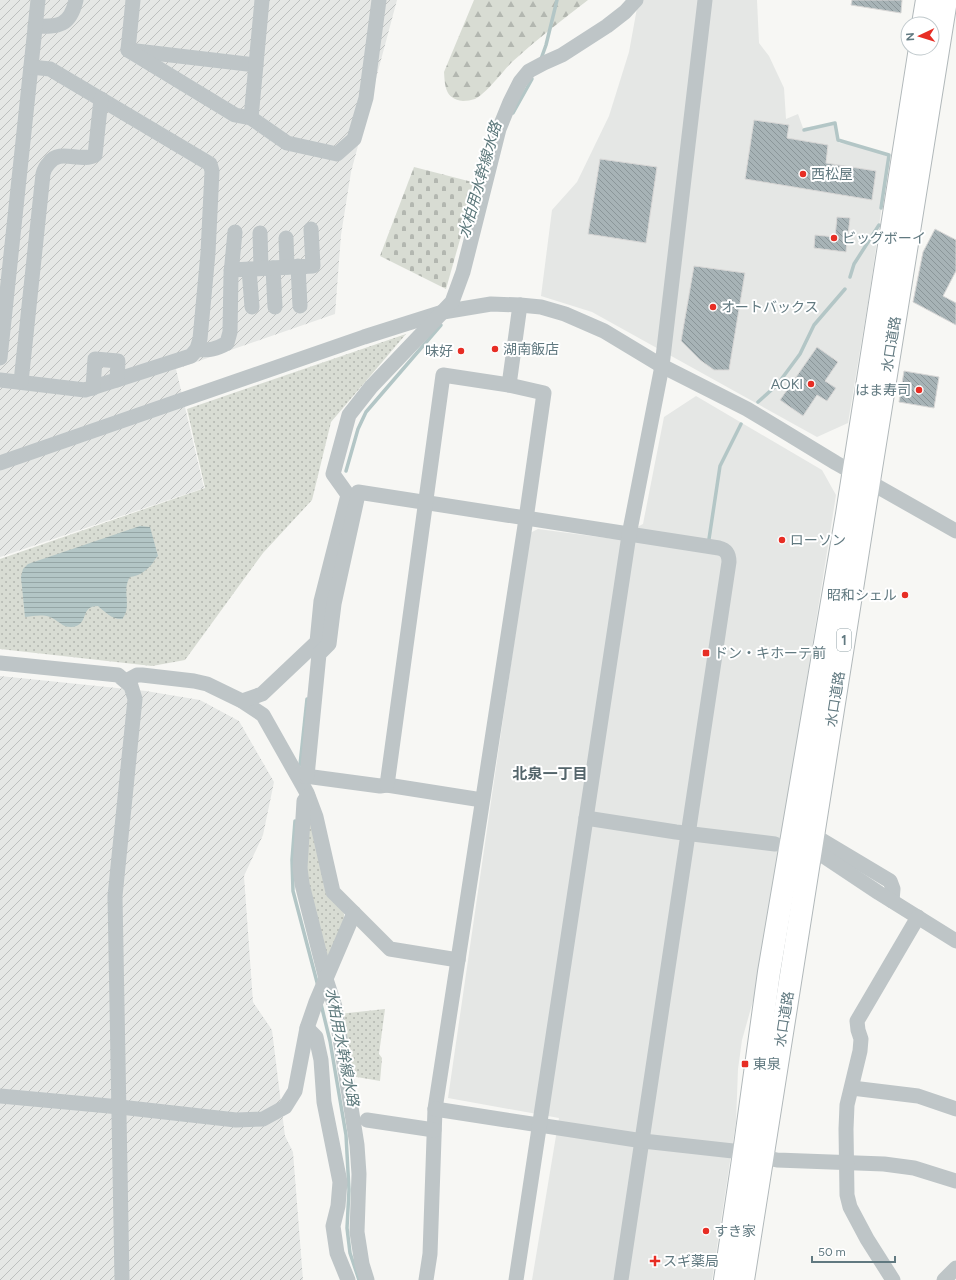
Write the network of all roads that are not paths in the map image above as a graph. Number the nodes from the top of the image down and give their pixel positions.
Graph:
1 (38, 0) edge
2 (76, 0) edge
3 (133, 0) edge
4 (262, 0) edge
5 (379, 0) edge
6 (636, 0) edge
7 (705, 0) edge
8 (927, 0) edge
9 (946, 0) edge
10 (924, 16) edge
11 (35, 26) junction
12 (128, 50) junction
13 (919, 56) edge
14 (256, 65) junction
15 (31, 67) junction
16 (101, 99) junction
17 (251, 118) junction
18 (310, 229) dead end
19 (235, 232) dead end
20 (260, 233) dead end
21 (286, 238) dead end
22 (6, 250) edge
23 (274, 268) junction
24 (232, 270) junction
25 (520, 305) junction
26 (300, 306) dead end
27 (252, 307) dead end
28 (275, 307) dead end
29 (443, 312) junction
30 (197, 349) junction
31 (0, 357) edge
32 (662, 366) junction
33 (0, 380) edge
34 (117, 380) junction
35 (21, 382) junction
36 (509, 385) junction
37 (93, 388) junction
38 (0, 463) edge
39 (861, 477) junction
40 (424, 503) junction
41 (526, 519) junction
42 (956, 531) edge
43 (629, 535) junction
44 (324, 635) junction
45 (0, 664) edge
46 (126, 681) junction
47 (242, 701) junction
48 (302, 775) junction
49 (386, 785) junction
50 (308, 796) junction
51 (482, 800) junction
52 (586, 818) junction
53 (689, 834) junction
54 (813, 834) junction
55 (775, 844) dead end
56 (822, 855) dead end
57 (892, 901) junction
58 (354, 913) junction
59 (918, 917) junction
60 (956, 941) edge
61 (458, 960) junction
62 (325, 982) junction
63 (307, 1028) junction
64 (852, 1088) junction
65 (0, 1096) edge
66 (120, 1107) junction
67 (435, 1109) junction
68 (956, 1109) edge
69 (366, 1120) dead end
70 (539, 1125) junction
71 (434, 1130) junction
72 (643, 1141) junction
73 (753, 1155) junction
74 (847, 1163) junction
75 (956, 1181) edge
76 (956, 1268) edge
77 (122, 1280) edge
78 (348, 1280) edge
79 (367, 1280) edge
80 (426, 1280) edge
81 (516, 1280) edge
82 (622, 1280) edge
83 (725, 1280) edge
84 (743, 1280) edge
85 (893, 1280) edge
86 (944, 1280) edge

1 - 11 street
2 - 11 street
3 - 12 street
4 - 14 street
5 - 17 street
6 - 29 street
7 - 32 street
8 - 10 highway
9 - 39 highway, 水口道路 / 1
11 - 15 street
12 - 14 street
12 - 17 street
13 - 39 highway, 水口道路 / 1
14 - 17 street
15 - 16 street
15 - 22 street
16 - 30 street
16 - 35 street
18 - 23 street
19 - 24 street
20 - 23 street
21 - 23 street
22 - 31 street
23 - 24 street
23 - 26 street
23 - 27 street
23 - 28 street
24 - 30 street
25 - 29 street
25 - 32 street
25 - 36 street
29 - 38 street
29 - 44 street
30 - 34 street
32 - 39 street
32 - 43 street
33 - 35 street
34 - 37 street
34 - 37 street
35 - 37 street
36 - 40 street
36 - 41 street
39 - 42 street
39 - 54 highway, 水口道路 / 1
39 - 73 highway, 水口道路 / 1
40 - 41 street
40 - 44 street
40 - 49 street
41 - 43 street
41 - 51 street
43 - 52 street
43 - 53 street
44 - 47 street
44 - 48 street
45 - 46 street
46 - 47 street
46 - 66 street
47 - 48 street
48 - 49 street
48 - 50 street
49 - 51 street
50 - 58 street
50 - 62 street
51 - 61 street
52 - 53 street
52 - 70 street
53 - 55 street
53 - 72 street
54 - 57 street
54 - 73 highway, 水口道路 / 1
56 - 57 street
57 - 59 street
58 - 61 street
58 - 62 street
59 - 60 street
59 - 64 street
61 - 67 street
62 - 63 street
62 - 79 street
63 - 66 street
63 - 78 street
64 - 68 street
64 - 74 street
65 - 66 street
66 - 77 street
67 - 70 street
67 - 71 street
69 - 71 street
70 - 72 street
70 - 81 street
71 - 80 street
72 - 73 street
72 - 82 street
73 - 74 street
73 - 83 highway, 水口道路 / 1
73 - 84 highway, 水口道路 / 1
74 - 75 street
74 - 85 street
76 - 86 street

